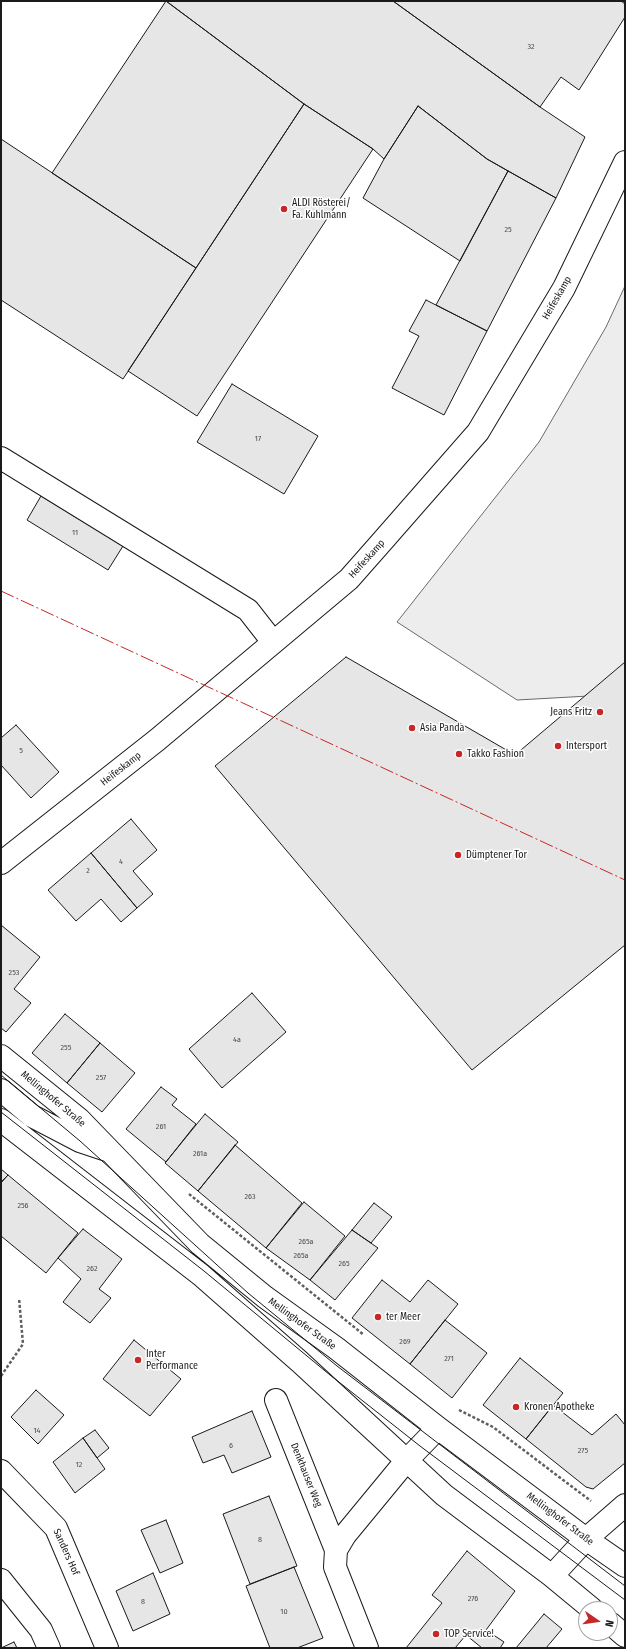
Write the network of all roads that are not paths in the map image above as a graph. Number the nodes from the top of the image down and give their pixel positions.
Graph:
1 (625, 162) edge
2 (1, 458) edge
3 (273, 642) junction
4 (1, 863) edge
5 (1, 1056) edge
6 (1, 1090) edge
7 (1, 1120) edge
8 (110, 1151) junction
9 (276, 1400) dead end
10 (438, 1428) junction
11 (406, 1461) junction
12 (1, 1471) edge
13 (618, 1510) edge
14 (586, 1539) junction
15 (336, 1550) junction
16 (625, 1566) edge
17 (552, 1576) junction
18 (1, 1580) edge
19 (582, 1601) edge
20 (49, 1648) edge
21 (107, 1648) edge
22 (367, 1648) edge

1 - 3 street, Heifeskamp
2 - 3 street
3 - 4 street, Heifeskamp
5 - 8 street, Mellinghofer Straße
6 - 8 street
7 - 11 street
8 - 10 street, Mellinghofer Straße
9 - 15 street, Denkhauser Weg
10 - 11 street
10 - 14 street, Mellinghofer Straße
11 - 15 street
11 - 17 street
12 - 21 street, Sanders Hof
13 - 14 street
14 - 16 street, Mellinghofer Straße
14 - 17 street
15 - 22 street, Denkhauser Weg
17 - 19 street
18 - 20 street

